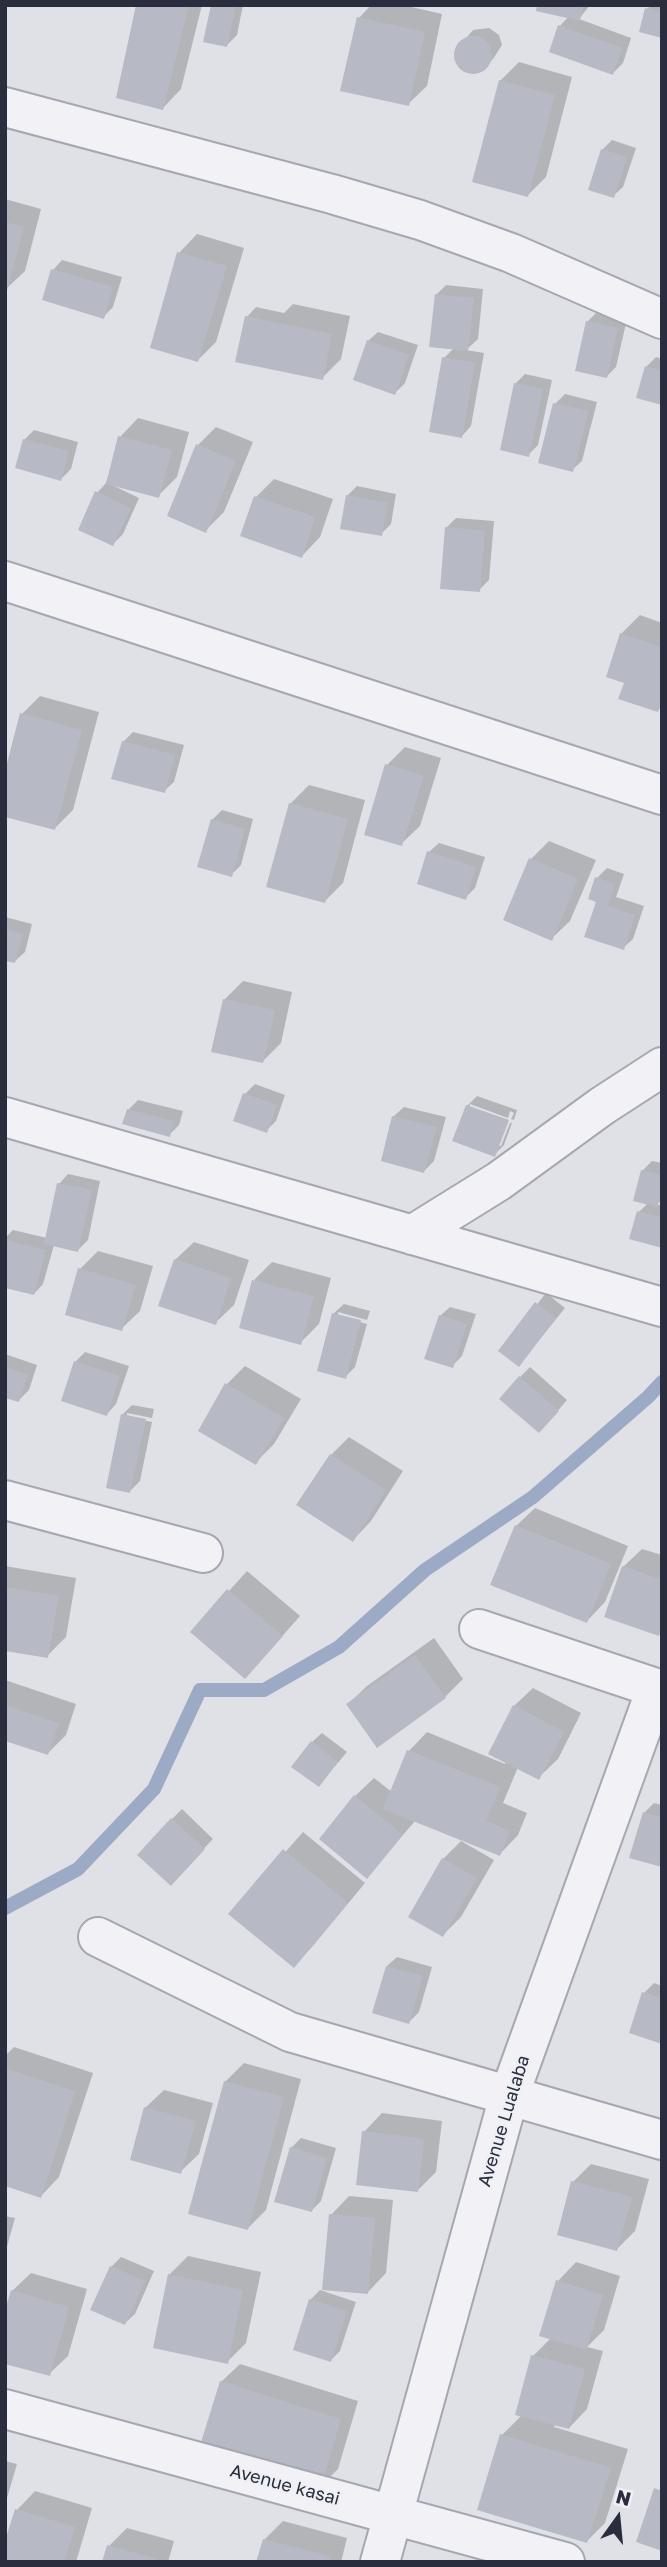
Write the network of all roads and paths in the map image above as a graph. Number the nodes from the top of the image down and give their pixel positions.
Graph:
1 (5, 107) edge
2 (662, 319) edge
3 (5, 581) edge
4 (662, 795) edge
5 (662, 1067) edge
6 (5, 1117) edge
7 (412, 1235) junction
8 (662, 1307) edge
9 (5, 1500) edge
10 (203, 1553) dead end
11 (480, 1629) dead end
12 (659, 1689) edge
13 (98, 1937) dead end
14 (509, 2096) junction
15 (662, 2140) edge
16 (5, 2409) edge
17 (393, 2514) junction
18 (380, 2562) edge
19 (565, 2562) edge

1 - 2 street
3 - 4 street
5 - 7 street
6 - 7 street
7 - 8 street
9 - 10 street
11 - 12 street
12 - 14 street, Avenue Lualaba
13 - 14 street
14 - 15 street
14 - 17 street, Avenue Lualaba
16 - 17 street, Avenue kasai
17 - 18 street, Avenue Lualaba
17 - 19 street, Avenue kasai

